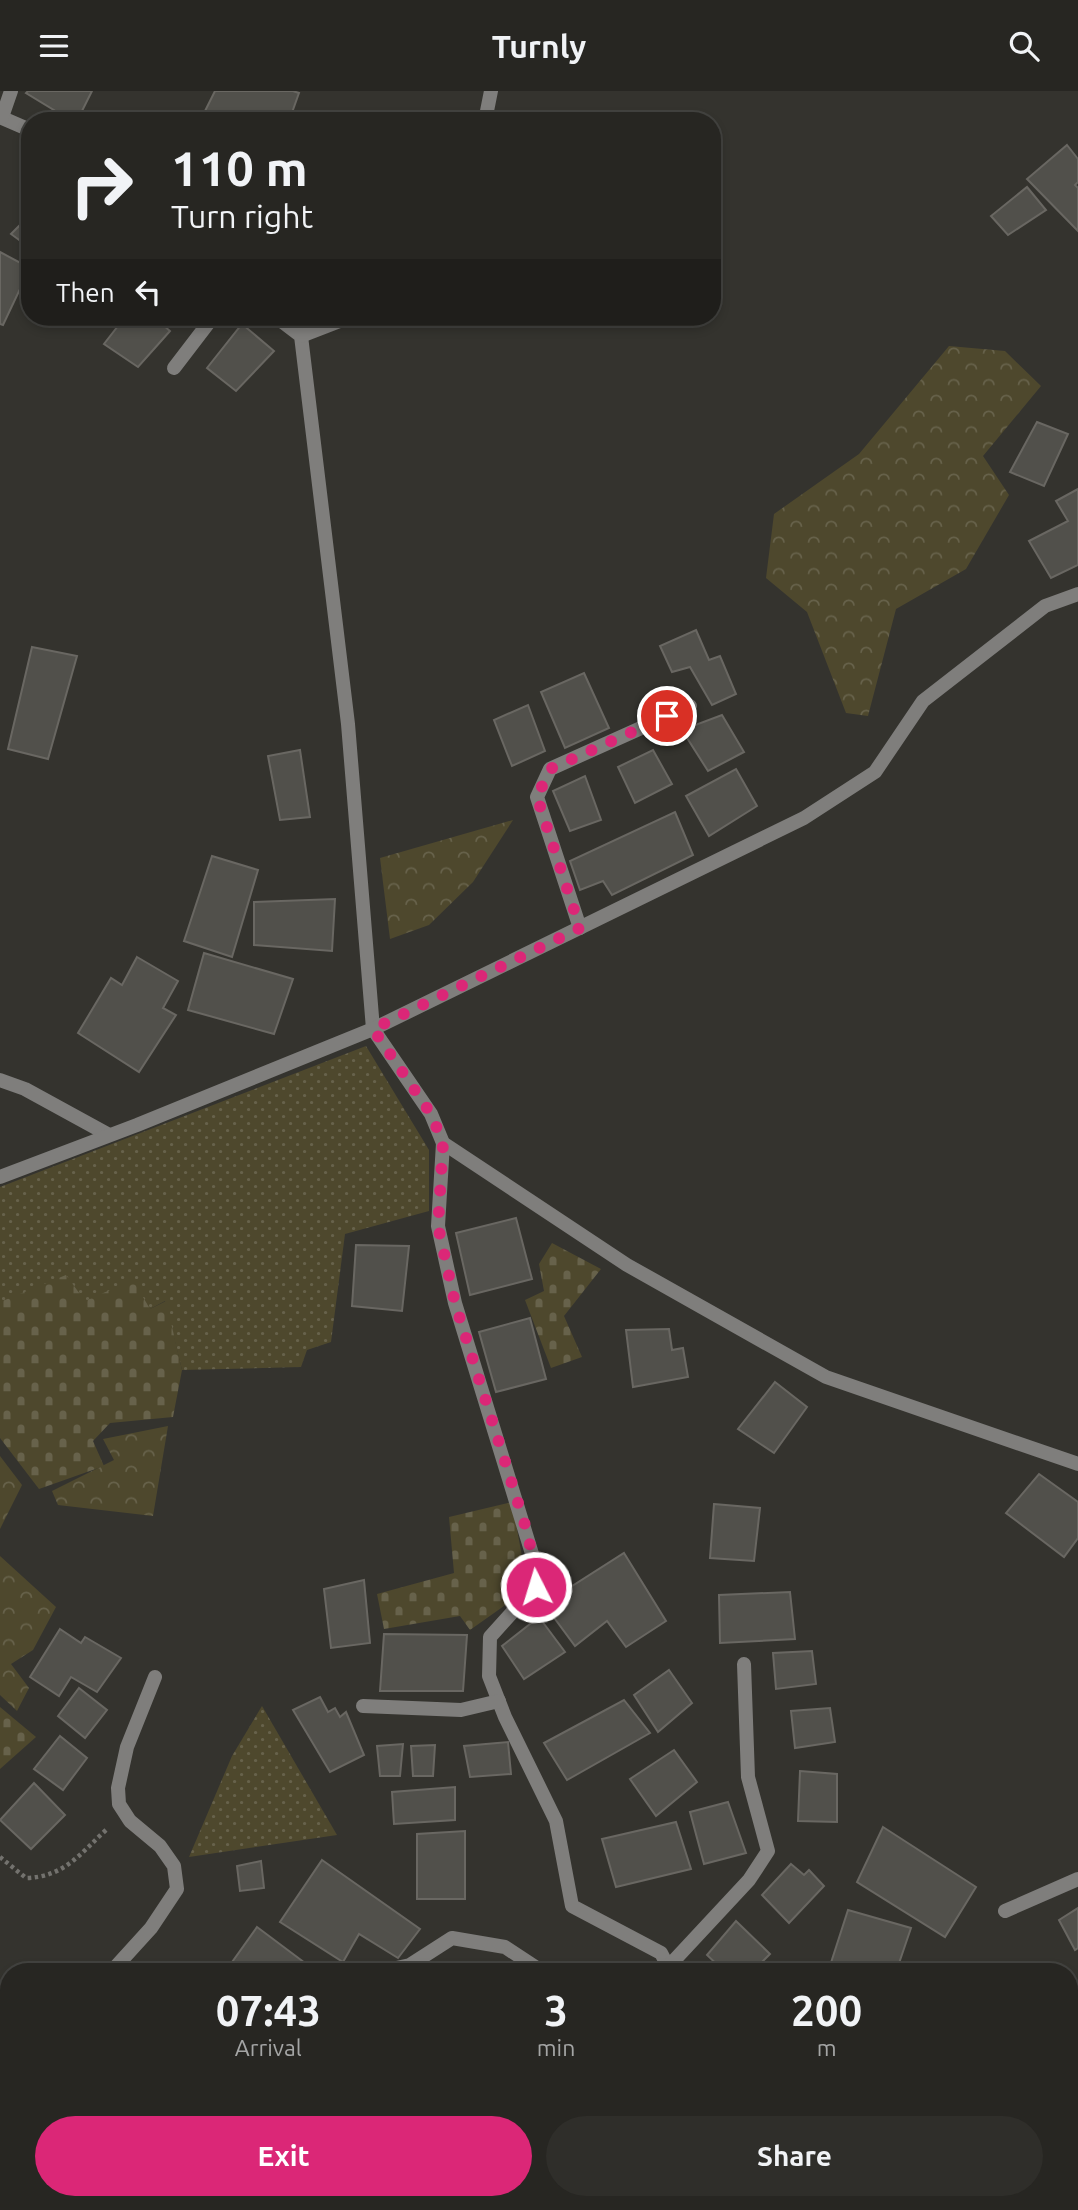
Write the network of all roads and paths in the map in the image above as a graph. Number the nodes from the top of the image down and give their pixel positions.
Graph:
1 (11, 91) edge
2 (491, 91) edge
3 (487, 112) edge
4 (1, 117) edge
5 (21, 126) edge
6 (206, 326) edge
7 (288, 326) edge
8 (327, 326) edge
9 (301, 336) junction
10 (174, 368) dead end
11 (1078, 594) edge
12 (690, 706) dead end
13 (580, 928) junction
14 (373, 1029) junction
15 (0, 1080) edge
16 (109, 1135) junction
17 (443, 1143) junction
18 (0, 1177) edge
19 (1078, 1464) edge
20 (744, 1664) dead end
21 (155, 1677) dead end
22 (499, 1701) junction
23 (363, 1706) dead end
24 (124, 1812) junction
25 (0, 1857) edge
26 (1078, 1879) edge
27 (1005, 1911) dead end
28 (119, 1963) edge
29 (414, 1963) edge
30 (529, 1963) edge
31 (666, 1963) edge
32 (676, 1963) edge

1 - 4 street
2 - 3 street
4 - 5 street
6 - 10 street
7 - 9 street
8 - 9 street
9 - 14 street
11 - 13 street
12 - 13 street
13 - 14 street
14 - 16 street
14 - 17 street
15 - 16 street
16 - 18 street
17 - 19 street
17 - 22 street
20 - 32 street
21 - 24 street
22 - 23 street
22 - 31 street
24 - 25 path
24 - 28 street
26 - 27 street
29 - 30 street

